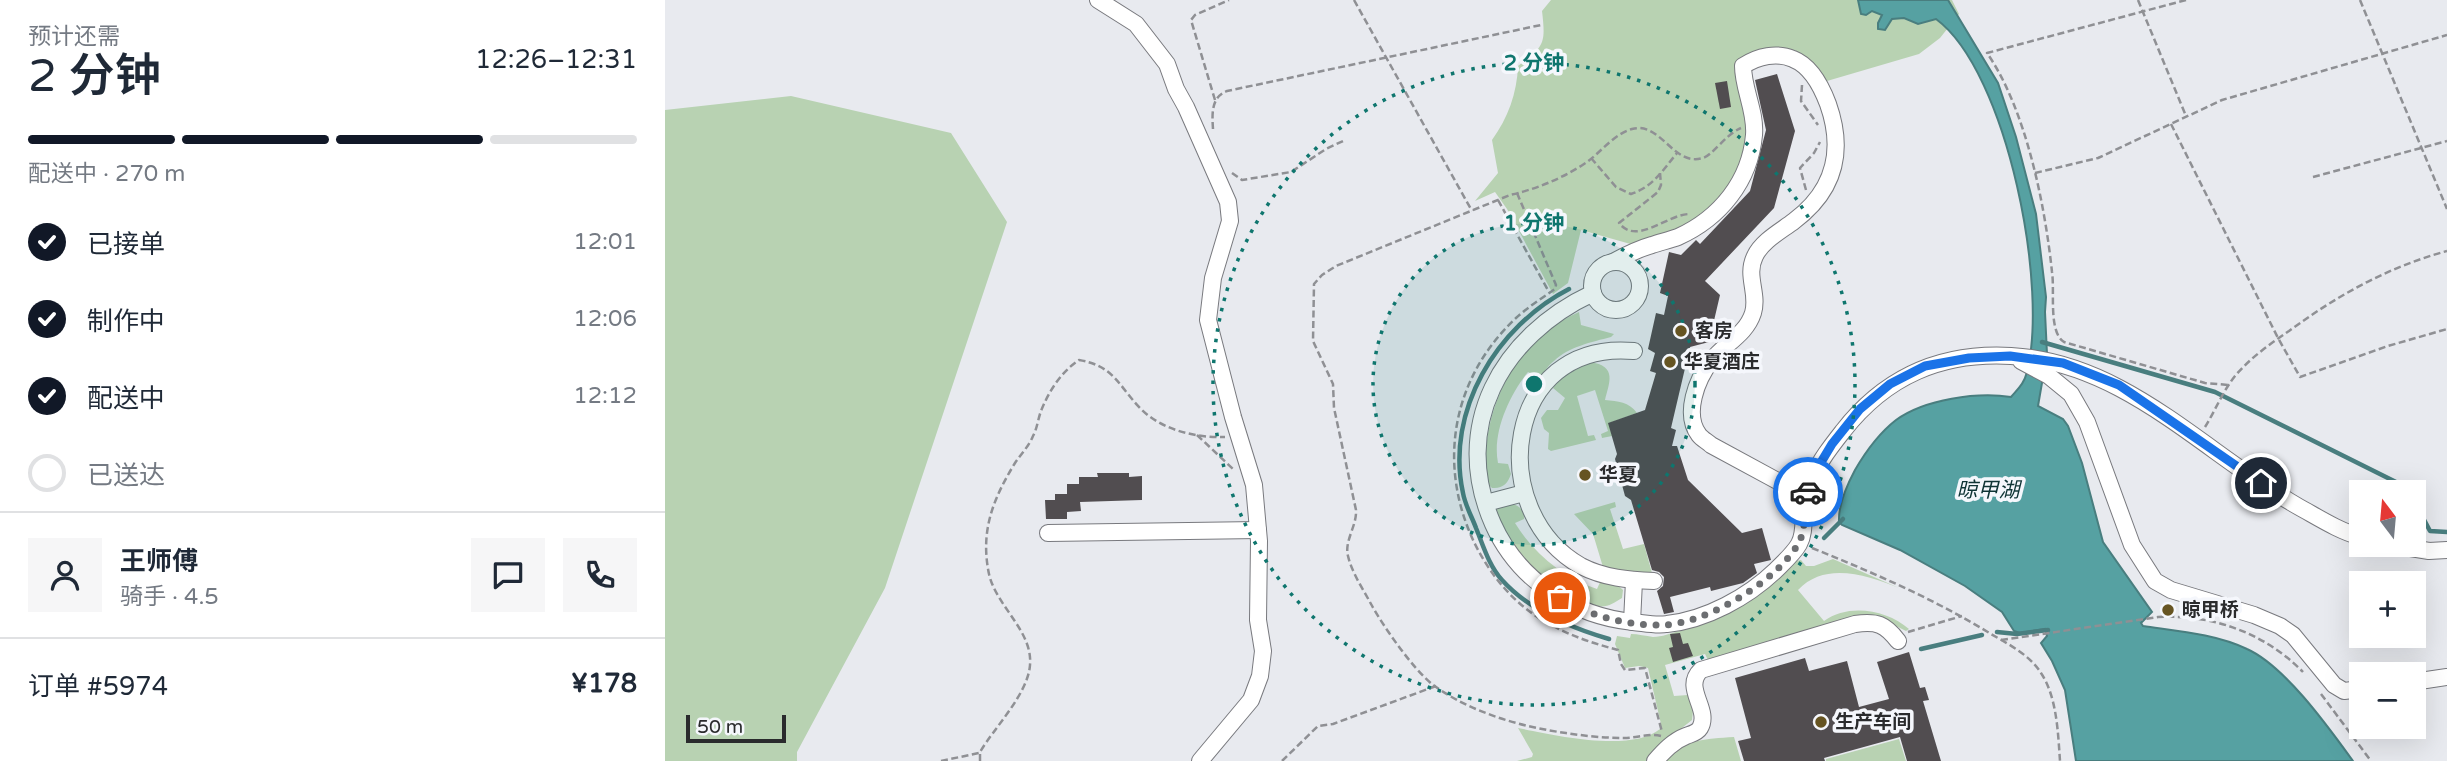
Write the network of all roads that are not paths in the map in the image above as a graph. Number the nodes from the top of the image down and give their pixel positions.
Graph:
1 (1098, 0) edge
2 (1613, 262) junction
3 (1593, 293) junction
4 (1634, 351) dead end
5 (2010, 356) junction
6 (1524, 493) junction
7 (1807, 497) junction
8 (1486, 503) junction
9 (1258, 530) junction
10 (1048, 533) dead end
11 (2349, 534) edge
12 (2426, 550) edge
13 (2447, 550) edge
14 (1634, 580) junction
15 (1654, 581) dead end
16 (1632, 621) junction
17 (1896, 639) road end
18 (2447, 677) edge
19 (2426, 680) edge
20 (2349, 690) edge
21 (1200, 761) edge
22 (1655, 761) edge

1 - 9 street
2 - 3 street
2 - 3 street
2 - 7 street
3 - 8 street
4 - 6 street
5 - 7 street
5 - 11 street
5 - 20 street
6 - 8 street
6 - 14 street
7 - 16 street
8 - 16 street
9 - 10 street
9 - 21 street
12 - 13 street
14 - 15 street
14 - 16 street
17 - 22 street
18 - 19 street

